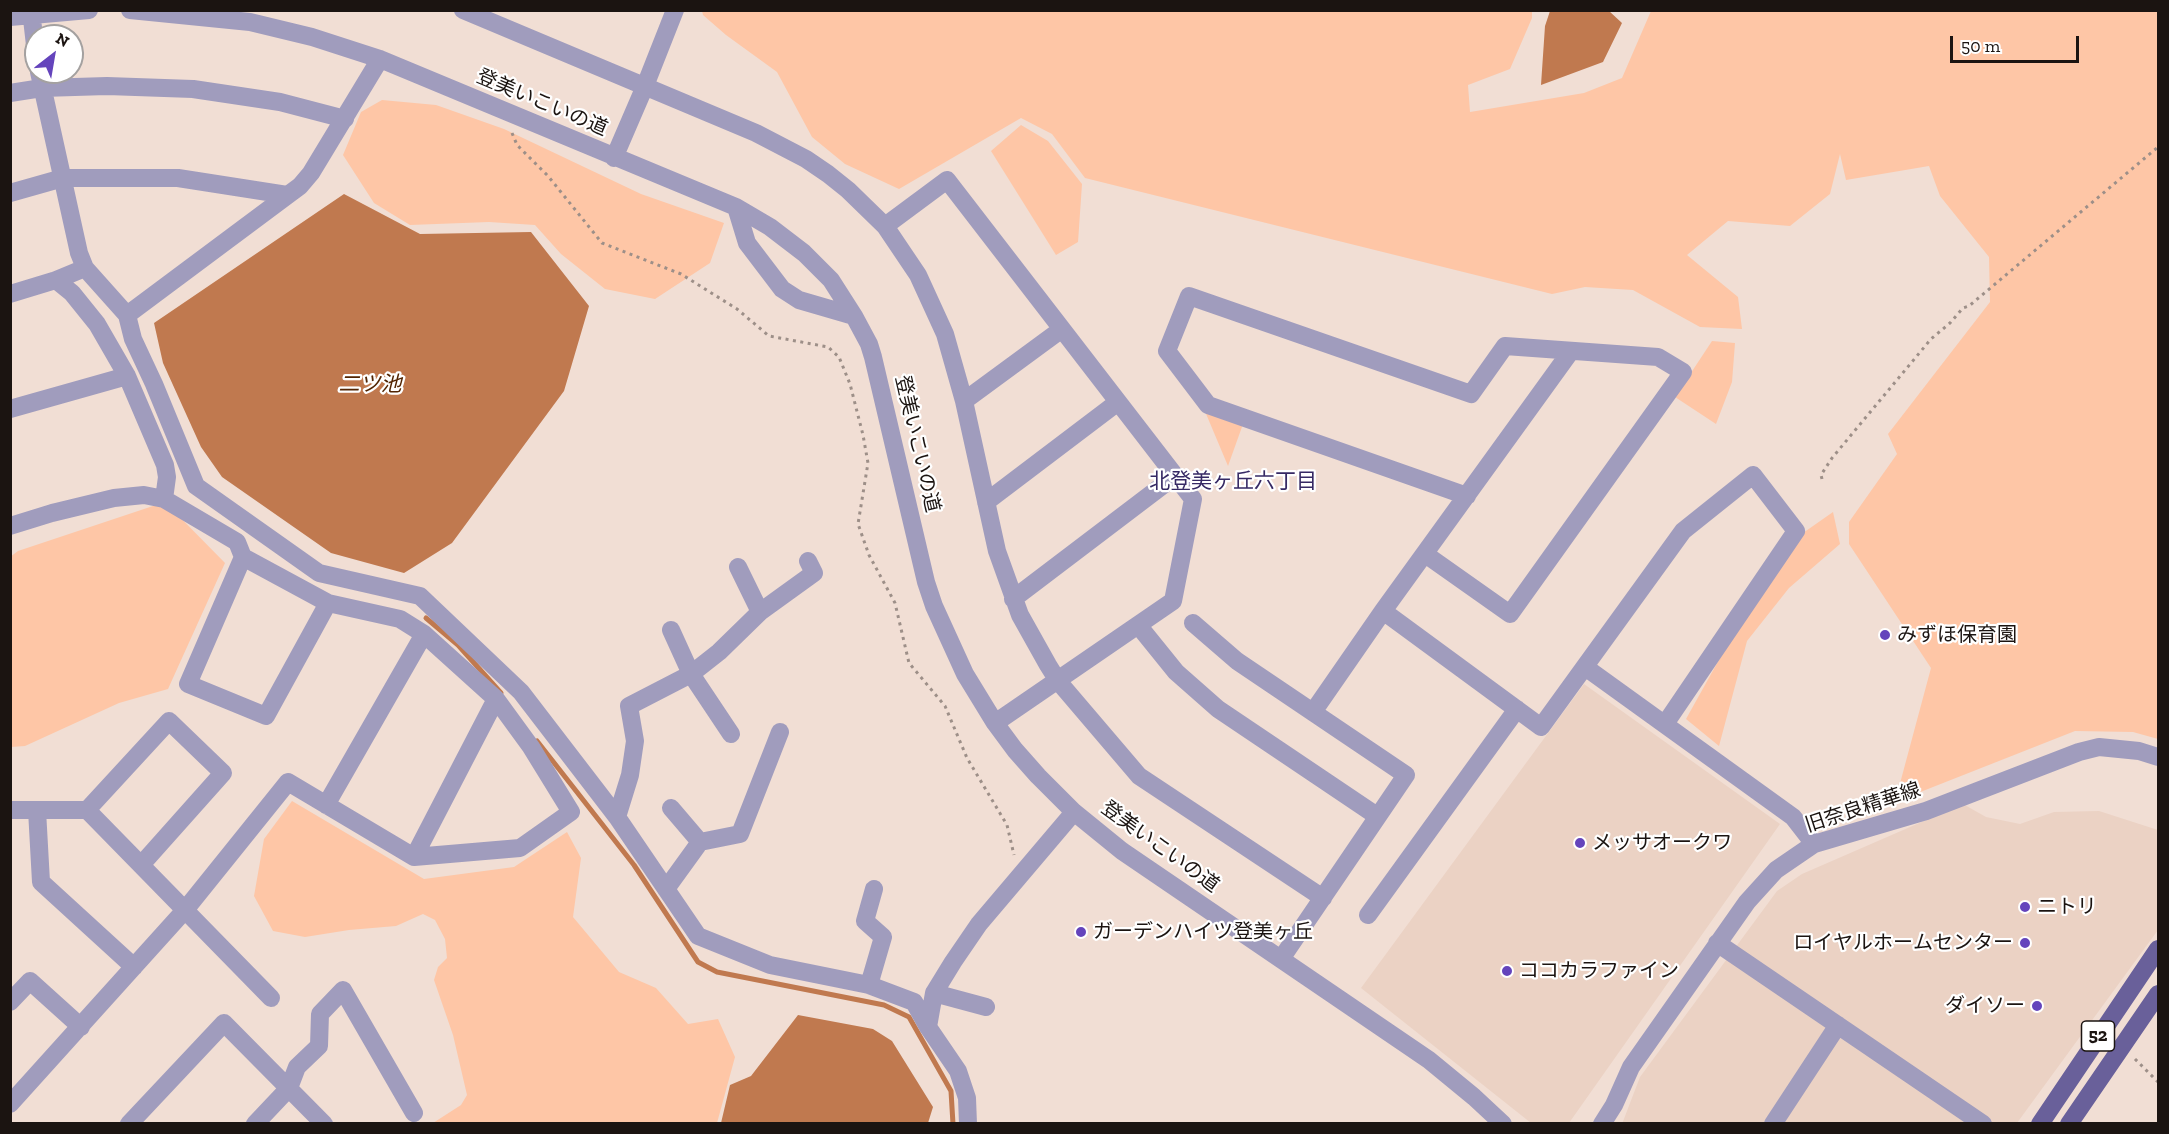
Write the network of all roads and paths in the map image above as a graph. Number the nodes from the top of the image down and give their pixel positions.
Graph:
1 (89, 10) edge
2 (130, 10) edge
3 (463, 10) edge
4 (675, 10) edge
5 (31, 13) edge
6 (489, 16) edge
7 (10, 17) edge
8 (380, 59) junction
9 (31, 84) edge
10 (41, 84) edge
11 (84, 84) edge
12 (645, 86) junction
13 (10, 93) edge
14 (501, 111) junction
15 (345, 119) junction
16 (2158, 147) edge
17 (614, 158) junction
18 (63, 178) junction
19 (10, 193) edge
20 (287, 195) junction
21 (736, 207) junction
22 (885, 226) junction
23 (85, 268) junction
24 (56, 280) junction
25 (10, 294) edge
26 (127, 315) junction
27 (854, 316) junction
28 (1062, 329) junction
29 (1571, 351) junction
30 (127, 376) junction
31 (964, 401) junction
32 (1118, 402) junction
33 (10, 409) edge
34 (1175, 476) junction
35 (1822, 479) dead end
36 (1467, 496) junction
37 (164, 499) junction
38 (986, 502) junction
39 (10, 526) edge
40 (1425, 554) junction
41 (243, 557) junction
42 (808, 561) dead end
43 (738, 567) dead end
44 (1013, 599) junction
45 (328, 603) junction
46 (1383, 611) junction
47 (760, 612) junction
48 (1193, 623) dead end
49 (1138, 626) junction
50 (671, 630) dead end
51 (424, 634) junction
52 (1585, 668) junction
53 (691, 674) junction
54 (1058, 681) junction
55 (496, 699) junction
56 (1517, 709) junction
57 (1313, 712) junction
58 (995, 723) junction
59 (1665, 724) junction
60 (780, 732) dead end
61 (731, 734) dead end
62 (2158, 757) edge
63 (326, 805) junction
64 (671, 808) dead end
65 (10, 810) edge
66 (37, 810) junction
67 (87, 810) junction
68 (1074, 812) junction
69 (1377, 816) junction
70 (616, 817) junction
71 (700, 842) junction
72 (1814, 844) junction
73 (414, 857) junction
74 (141, 865) junction
75 (1019, 874) junction
76 (666, 889) junction
77 (874, 889) dead end
78 (1323, 898) junction
79 (185, 910) junction
80 (1368, 915) dead end
81 (1717, 943) junction
82 (2158, 949) edge
83 (1281, 959) junction
84 (134, 968) junction
85 (869, 985) junction
86 (934, 993) junction
87 (2158, 994) edge
88 (271, 998) dead end
89 (10, 1002) edge
90 (986, 1007) dead end
91 (1838, 1025) junction
92 (81, 1027) junction
93 (928, 1027) junction
94 (2132, 1055) dead end
95 (2158, 1082) edge
96 (289, 1088) junction
97 (10, 1104) edge
98 (414, 1113) dead end
99 (129, 1124) edge
100 (255, 1124) edge
101 (324, 1124) edge
102 (968, 1124) edge
103 (1503, 1124) edge
104 (1602, 1124) edge
105 (1773, 1124) edge
106 (1983, 1124) edge
107 (2040, 1124) edge
108 (2069, 1124) edge

1 - 5 street
2 - 8 street, 登美いこいの道
3 - 6 street
4 - 12 street
5 - 7 street
6 - 12 street
8 - 14 street, 登美いこいの道
8 - 15 street
9 - 13 street
10 - 18 street
11 - 15 street
12 - 17 street
12 - 22 street
14 - 17 street, 登美いこいの道
14 - 75 path
15 - 20 street
16 - 35 path
17 - 21 street, 登美いこいの道
18 - 19 street
18 - 20 street
18 - 23 street
20 - 26 street
21 - 27 street, 登美いこいの道
21 - 27 street
22 - 28 street
22 - 31 street
23 - 24 street
23 - 26 street
24 - 25 street
24 - 30 street
26 - 70 street
27 - 58 street, 登美いこいの道
28 - 31 street
28 - 32 street
29 - 36 street
29 - 36 street
29 - 40 street
30 - 33 street
30 - 37 street
31 - 38 street
32 - 34 street
32 - 38 street
34 - 44 street
34 - 49 street
36 - 40 street
37 - 39 street
37 - 41 street
38 - 44 street
40 - 46 street
41 - 45 street
41 - 45 street
42 - 47 street
43 - 47 street
44 - 54 street
45 - 51 street
46 - 56 street
46 - 57 street
47 - 53 street
48 - 57 street
49 - 54 street
49 - 69 street
50 - 53 street
51 - 55 street
51 - 63 street
52 - 56 street
52 - 59 street
52 - 59 street
53 - 61 street
53 - 70 street
54 - 58 street
54 - 78 street
55 - 73 street
55 - 73 street
56 - 80 street
57 - 69 street
58 - 68 street, 登美いこいの道
59 - 72 street
60 - 71 street
62 - 72 street, 旧奈良精華線
63 - 73 street
63 - 79 street
64 - 71 street
65 - 66 street
66 - 67 street
66 - 84 street
67 - 74 street
67 - 74 street
68 - 75 street
68 - 83 street, 登美いこいの道
69 - 78 street
70 - 76 street
71 - 76 street
72 - 81 street, 旧奈良精華線
74 - 79 street
75 - 86 street
76 - 85 street
77 - 85 street
78 - 83 street
79 - 84 street
79 - 88 street
81 - 91 street
81 - 104 street, 旧奈良精華線
82 - 107 main road, 52
83 - 103 street, 登美いこいの道
84 - 92 street
85 - 93 street
86 - 90 street
86 - 93 street
87 - 108 main road, 52
89 - 92 street
91 - 105 street
91 - 106 street
92 - 97 street
93 - 102 street
94 - 95 path
96 - 98 street
96 - 99 street
96 - 100 street
96 - 101 street

